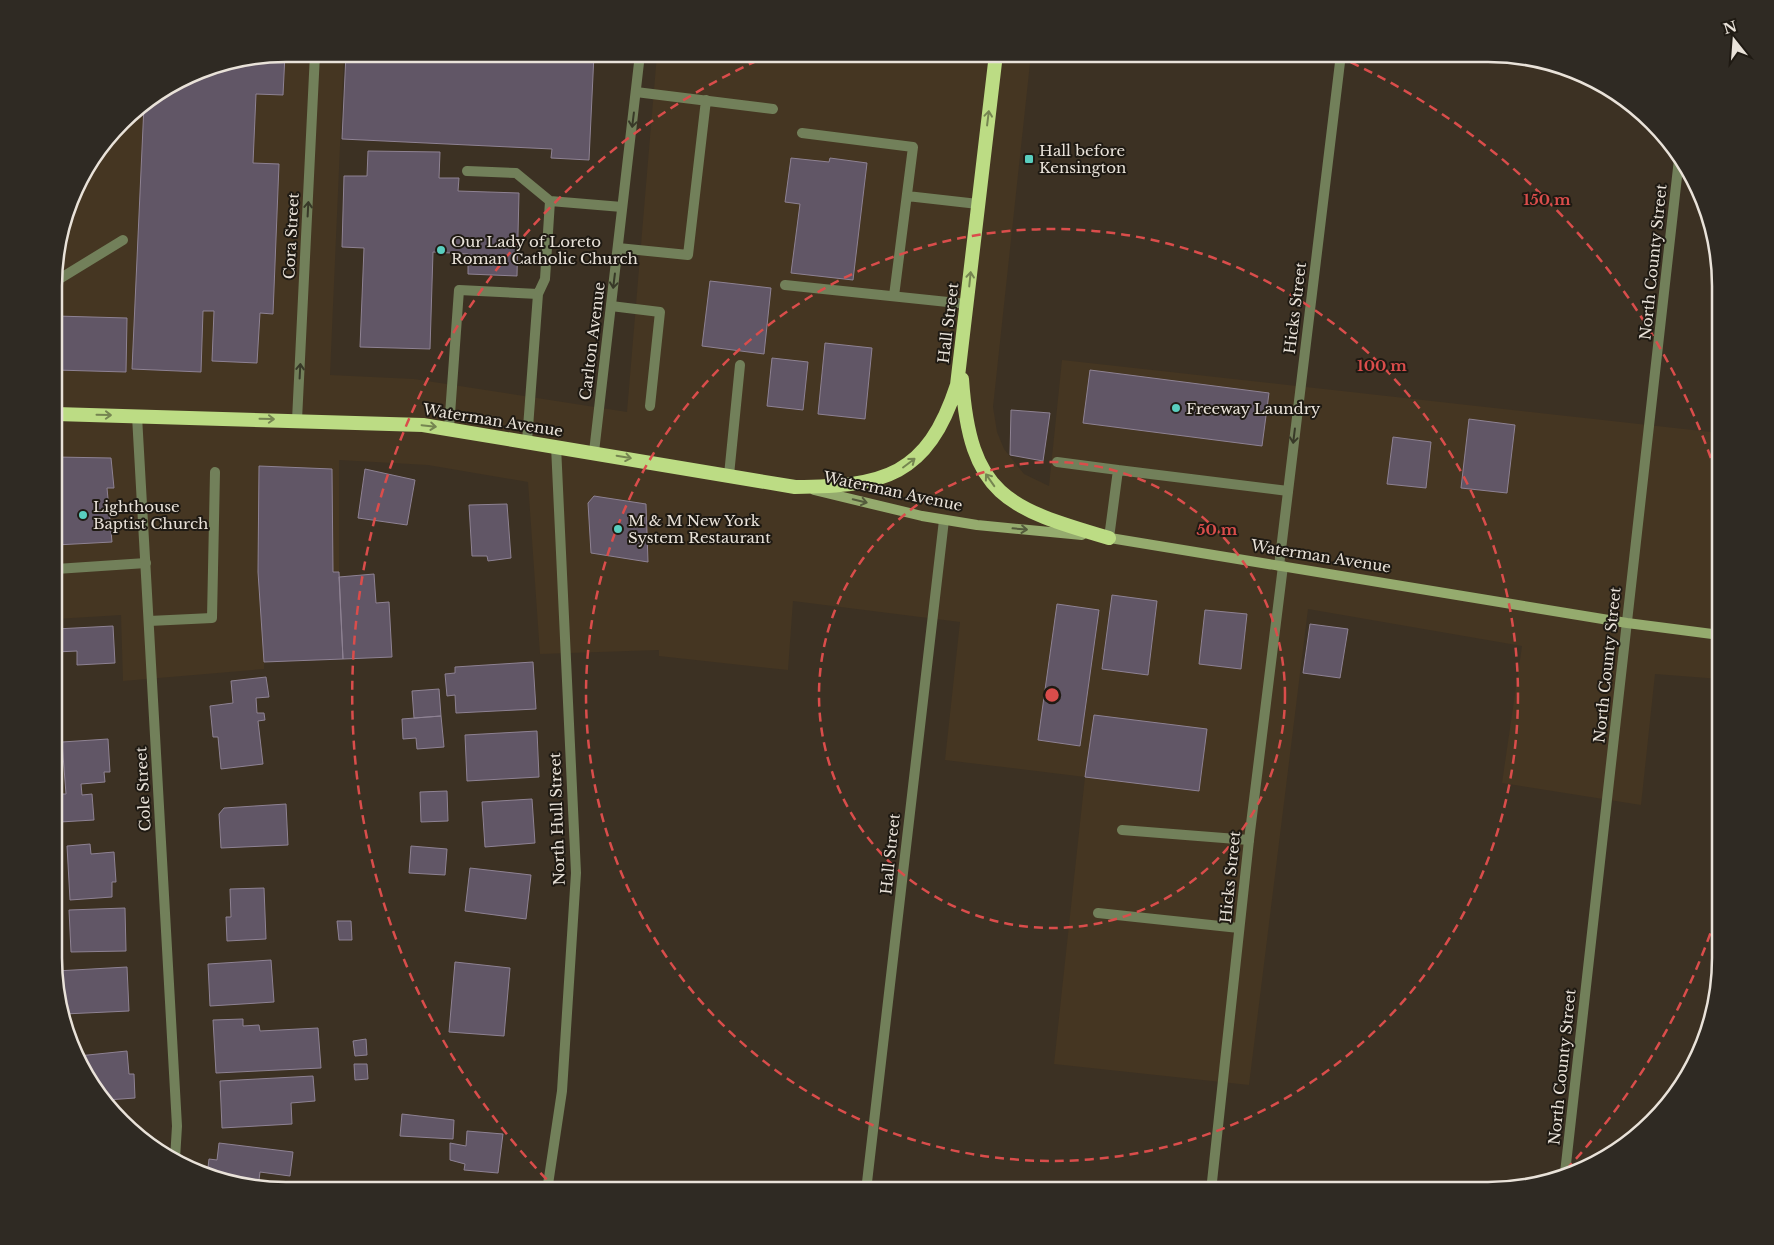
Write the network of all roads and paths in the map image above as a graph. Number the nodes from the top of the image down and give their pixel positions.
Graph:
1 (315, 62) edge
2 (639, 62) edge
3 (995, 62) edge
4 (1340, 62) edge
5 (636, 92) junction
6 (706, 100) junction
7 (773, 108) dead end
8 (802, 133) dead end
9 (1678, 169) edge
10 (468, 171) dead end
11 (907, 196) junction
12 (550, 200) junction
13 (978, 204) junction
14 (622, 207) junction
15 (123, 240) dead end
16 (618, 248) junction
17 (63, 277) edge
18 (785, 285) dead end
19 (538, 294) junction
20 (894, 296) junction
21 (967, 304) junction
22 (611, 306) junction
23 (960, 362) junction
24 (740, 365) dead end
25 (650, 406) dead end
26 (62, 414) edge
27 (137, 416) junction
28 (297, 420) junction
29 (449, 428) junction
30 (527, 441) junction
31 (556, 446) junction
32 (594, 452) junction
33 (1057, 462) dead end
34 (1118, 470) junction
35 (215, 472) dead end
36 (729, 475) junction
37 (795, 487) junction
38 (1288, 491) junction
39 (944, 520) junction
40 (1109, 538) junction
41 (146, 563) junction
42 (1281, 566) junction
43 (62, 569) edge
44 (149, 621) junction
45 (1627, 622) junction
46 (1712, 634) edge
47 (1122, 830) dead end
48 (1249, 840) junction
49 (1098, 913) dead end
50 (1240, 928) junction
51 (175, 1153) edge
52 (1566, 1168) edge
53 (548, 1182) edge
54 (867, 1182) edge
55 (1212, 1182) edge

28 -> 1 street, Cora Street
2 - 5 street, Carlton Avenue
13 -> 3 highway, Hall Street
4 -> 38 street, Hicks Street
5 - 6 street
5 -> 14 street, Carlton Avenue
6 - 7 street
6 - 16 street
8 - 11 street
9 - 45 street, North County Street
10 - 12 street
11 - 13 street
11 - 20 street
12 - 14 street
12 - 19 street
21 -> 13 highway, Hall Street
14 - 16 street, Carlton Avenue
15 - 17 street
16 -> 22 street, Carlton Avenue
18 - 20 street
19 - 29 street
19 - 30 street
20 - 21 street
21 - 23 highway, Hall Street
22 - 25 street
22 - 32 street, Carlton Avenue
37 -> 23 highway, Hall Street
40 -> 23 highway
24 - 36 street
26 -> 27 highway, Waterman Avenue
27 -> 28 highway, Waterman Avenue
27 - 41 street, Cole Street
28 -> 29 highway, Waterman Avenue
29 - 30 highway, Waterman Avenue
30 - 31 highway, Waterman Avenue
31 - 32 highway, Waterman Avenue
31 - 53 street, North Hull Street
32 -> 36 highway, Waterman Avenue
33 - 34 street
34 - 38 street
34 - 40 street
35 - 44 street
36 - 37 highway, Waterman Avenue
37 -> 39 main road, Waterman Avenue
38 - 42 street, Hicks Street
39 -> 40 main road, Waterman Avenue
39 - 54 street, Hall Street
40 - 42 main road, Waterman Avenue
41 - 43 street
41 - 44 street, Cole Street
42 - 45 main road, Waterman Avenue
42 - 48 street, Hicks Street
44 - 51 street, Cole Street
45 - 46 main road, Waterman Avenue
45 - 52 street, North County Street
47 - 48 street
48 - 50 street, Hicks Street
49 - 50 street
50 - 55 street, Hicks Street

